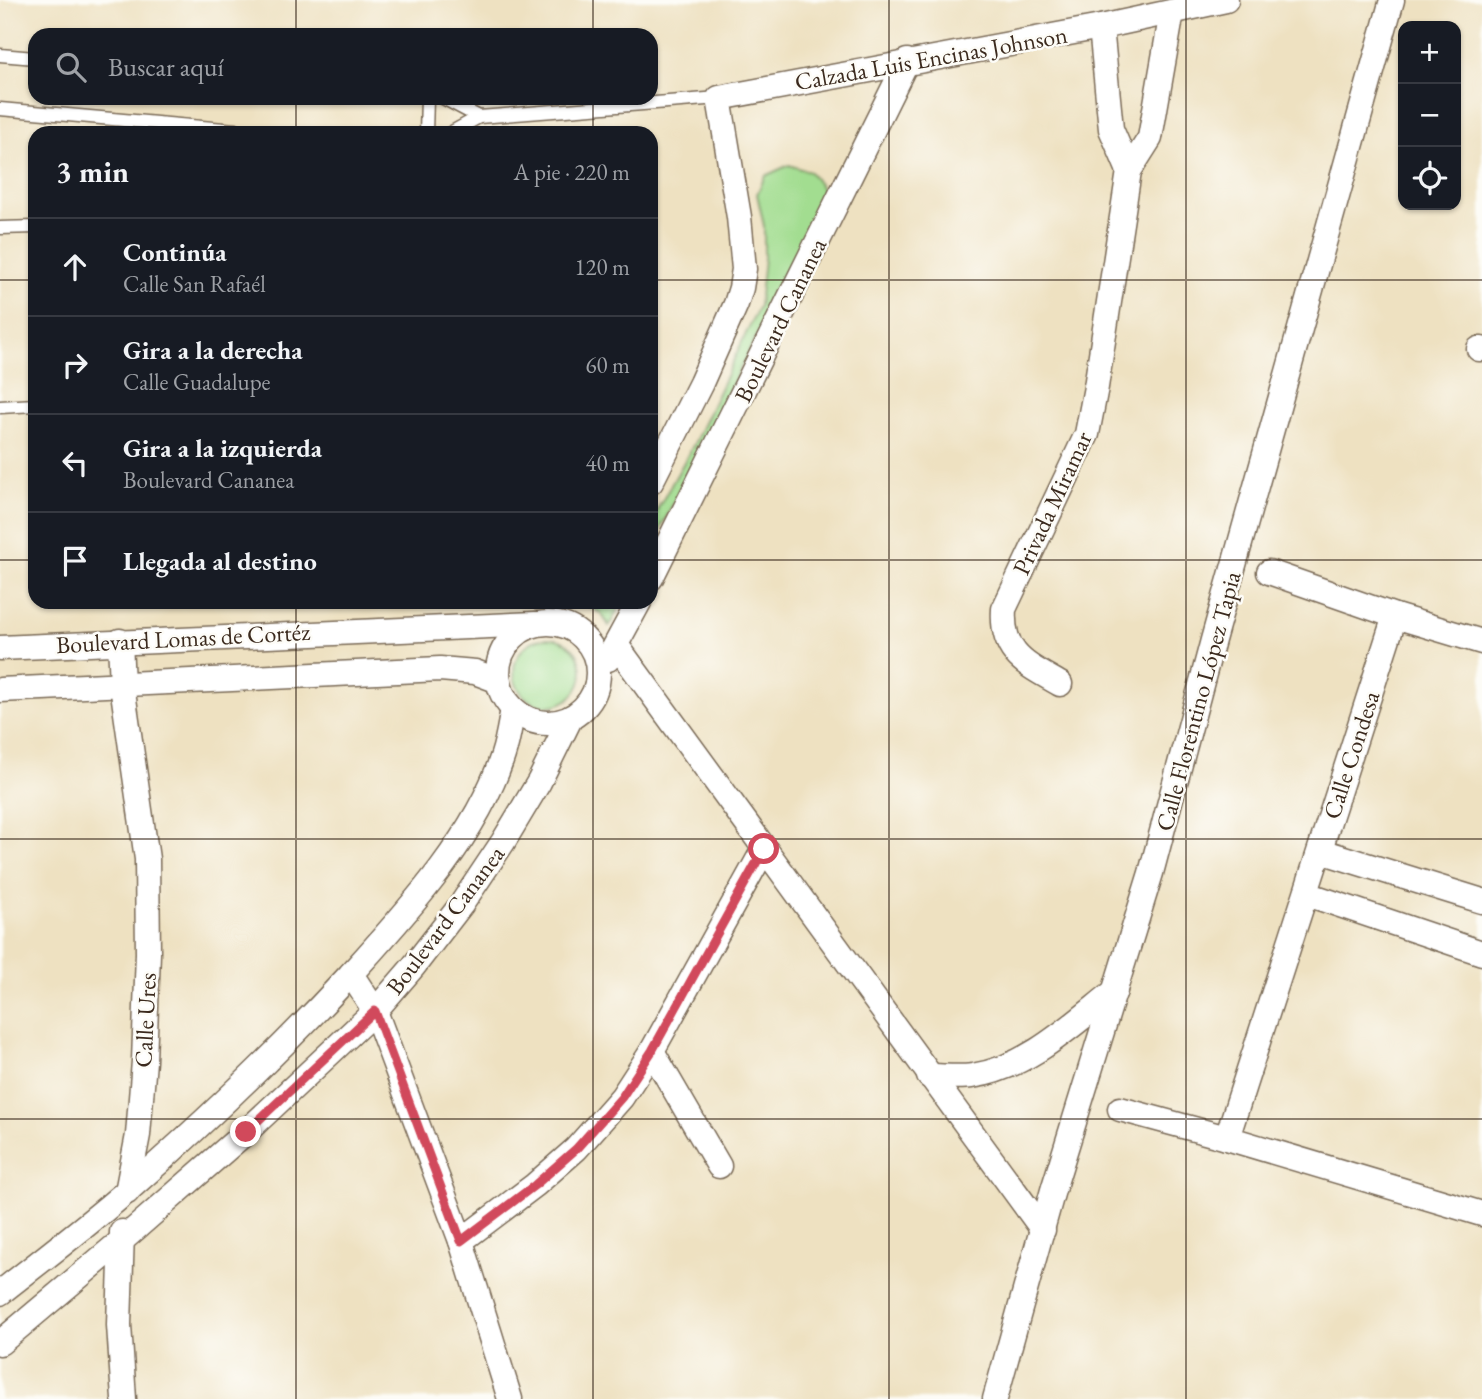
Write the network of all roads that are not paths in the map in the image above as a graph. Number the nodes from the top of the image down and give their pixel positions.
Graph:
1 (1226, 0) edge
2 (1392, 0) edge
3 (1172, 12) junction
4 (1101, 27) junction
5 (0, 55) edge
6 (28, 57) edge
7 (906, 61) junction
8 (719, 98) junction
9 (658, 103) edge
10 (427, 105) edge
11 (456, 105) edge
12 (631, 105) edge
13 (0, 109) edge
14 (479, 117) junction
15 (191, 126) edge
16 (426, 126) edge
17 (463, 126) edge
18 (1129, 171) junction
19 (28, 227) edge
20 (0, 228) edge
21 (28, 405) edge
22 (0, 407) edge
23 (658, 468) edge
24 (658, 564) edge
25 (1269, 572) dead end
26 (636, 609) edge
27 (549, 616) edge
28 (1395, 616) junction
29 (120, 641) junction
30 (1482, 642) edge
31 (617, 646) junction
32 (0, 648) edge
33 (598, 674) junction
34 (499, 681) junction
35 (1060, 684) dead end
36 (122, 685) junction
37 (0, 690) edge
38 (513, 709) junction
39 (570, 719) junction
40 (764, 849) junction
41 (1321, 851) junction
42 (1307, 894) junction
43 (1482, 901) edge
44 (1482, 953) edge
45 (351, 974) junction
46 (1115, 992) junction
47 (375, 1011) junction
48 (652, 1051) junction
49 (929, 1076) junction
50 (1120, 1109) dead end
51 (1227, 1138) junction
52 (719, 1166) dead end
53 (127, 1190) junction
54 (1482, 1214) edge
55 (1043, 1230) junction
56 (461, 1241) junction
57 (120, 1242) junction
58 (0, 1293) edge
59 (0, 1343) edge
60 (124, 1399) edge
61 (510, 1399) edge
62 (995, 1399) edge

1 - 3 street, Calzada Luis Encinas Johnson
2 - 46 street, Calle Florentino López Tapia
3 - 4 street, Calzada Luis Encinas Johnson
3 - 18 street, Privada Miramar
4 - 7 street, Calzada Luis Encinas Johnson
4 - 18 street
5 - 6 lane
7 - 8 street, Calzada Luis Encinas Johnson
7 - 24 street, Boulevard Cananea
8 - 9 lane
8 - 23 street, Boulevard Cananea
10 - 16 lane
11 - 14 lane
12 - 14 lane
13 - 15 lane
14 - 17 lane
18 - 35 street, Privada Miramar
19 - 20 lane
21 - 22 lane
25 - 28 street
26 - 31 street
27 - 29 street, Boulevard Lomas de Cortéz
27 - 33 street
27 - 34 street
28 - 30 street
28 - 41 street, Calle Condesa
29 - 32 street, Boulevard Lomas de Cortéz
29 - 36 street, Calle Ures
31 - 33 street
31 - 40 street
33 - 39 street
34 - 36 street, Boulevard Lomas de Cortéz
34 - 38 street
36 - 37 street, Boulevard Lomas de Cortéz
36 - 53 street, Calle Ures
38 - 39 street
38 - 45 street, Boulevard Cananea
39 - 47 street, Boulevard Cananea
40 - 48 street
40 - 49 street
41 - 42 street, Calle Condesa
41 - 43 street
42 - 44 street
42 - 51 street, Calle Condesa
45 - 47 street
45 - 53 street, Boulevard Cananea
46 - 49 street
46 - 55 street, Calle Florentino López Tapia
47 - 56 street
47 - 57 street, Boulevard Cananea
48 - 52 street
48 - 56 street
49 - 55 street
50 - 51 street
51 - 54 street
53 - 57 street, Calle Ures
53 - 58 street, Boulevard Cananea
55 - 62 street, Calle Florentino López Tapia
56 - 61 street
57 - 59 street, Boulevard Cananea
57 - 60 street, Calle Ures

